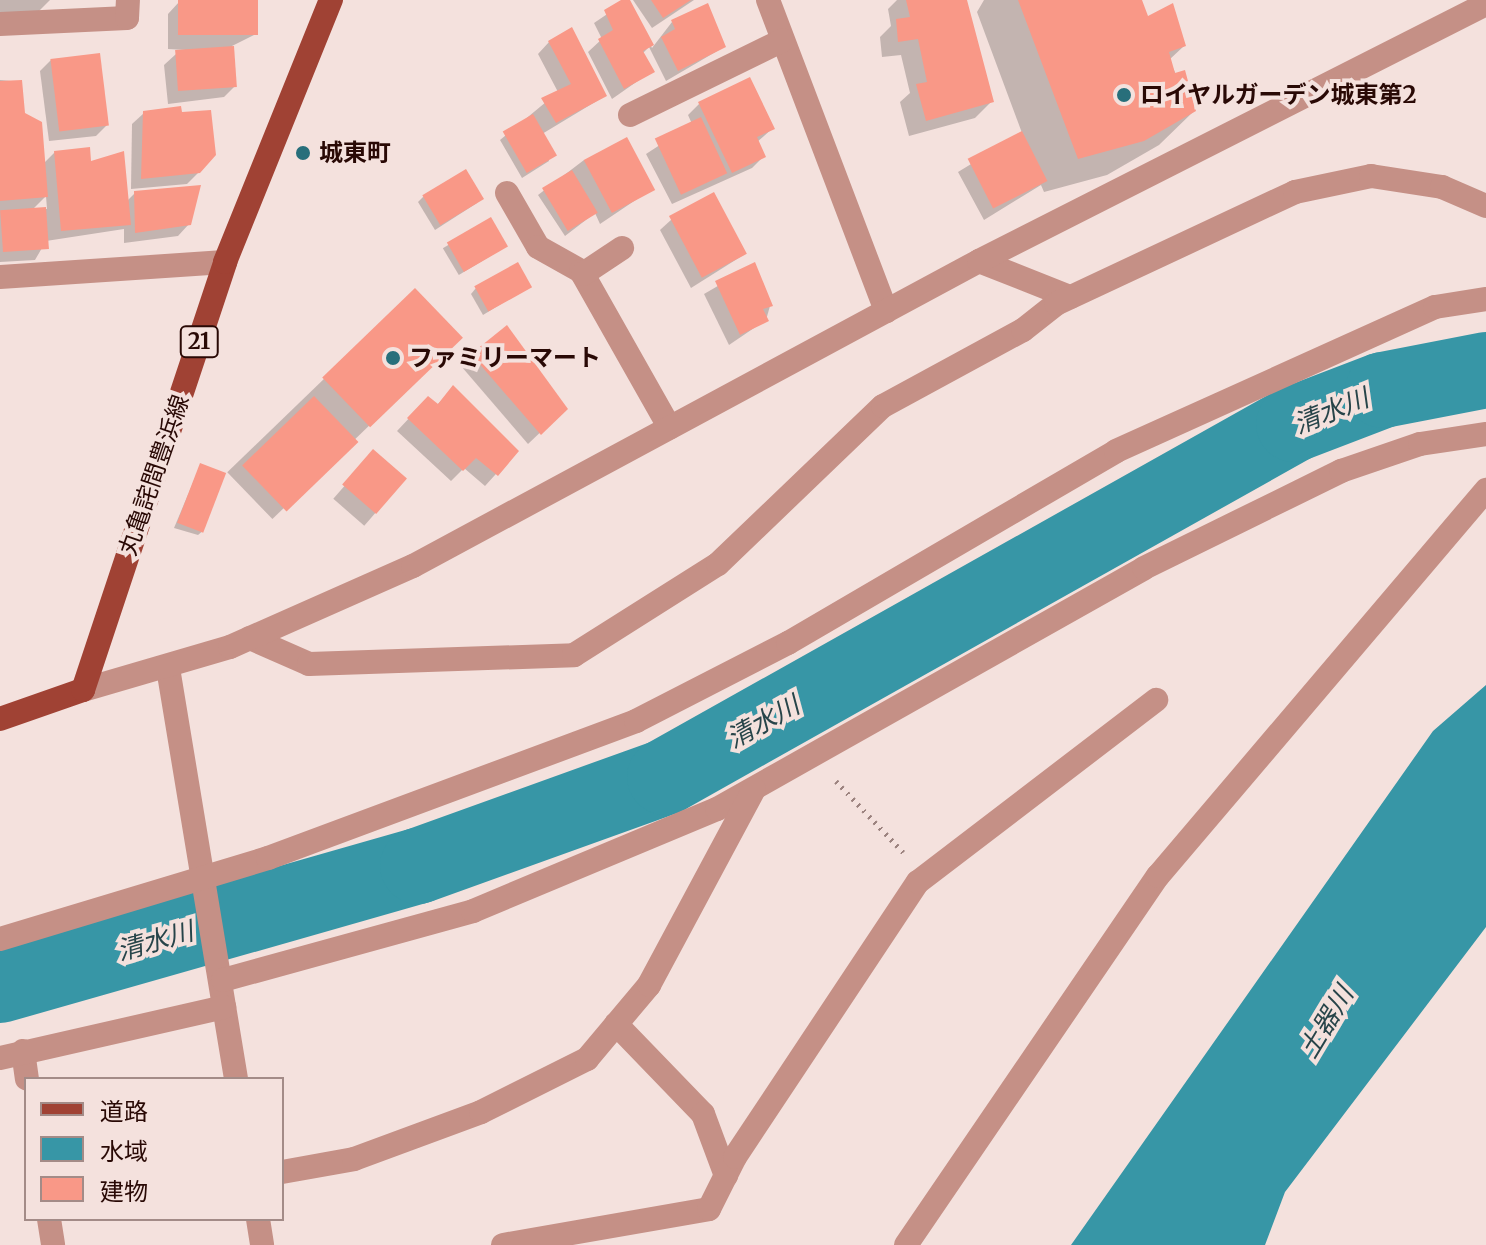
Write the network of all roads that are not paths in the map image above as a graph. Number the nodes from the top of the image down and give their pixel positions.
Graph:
1 (331, 0) edge
2 (768, 0) edge
3 (1486, 4) edge
4 (128, 9) edge
5 (0, 24) edge
6 (783, 40) junction
7 (630, 115) dead end
8 (507, 193) dead end
9 (1486, 206) edge
10 (622, 248) dead end
11 (979, 261) junction
12 (225, 262) junction
13 (583, 274) junction
14 (0, 277) edge
15 (1070, 297) junction
16 (1486, 299) edge
17 (886, 311) junction
18 (670, 428) junction
19 (1486, 434) edge
20 (1486, 490) edge
21 (250, 638) junction
22 (168, 668) junction
23 (83, 690) junction
24 (1156, 700) dead end
25 (0, 719) edge
26 (755, 787) junction
27 (207, 878) junction
28 (0, 939) edge
29 (223, 980) junction
30 (224, 1007) junction
31 (616, 1024) junction
32 (11, 1055) edge
33 (26, 1077) edge
34 (236, 1077) edge
35 (284, 1172) edge
36 (726, 1176) junction
37 (49, 1221) edge
38 (258, 1221) edge
39 (602, 1236) edge
40 (53, 1245) edge
41 (262, 1245) edge
42 (503, 1245) edge
43 (906, 1245) edge

1 - 12 main road, 丸亀詫間豊浜線 / 21
2 - 6 street
3 - 11 street
4 - 5 street
6 - 7 street
6 - 17 street
8 - 13 street
9 - 15 street
10 - 13 street
11 - 15 street
11 - 17 street
12 - 14 street
12 - 23 main road, 丸亀詫間豊浜線 / 21
13 - 18 street
15 - 21 street
16 - 27 street
17 - 18 street
18 - 21 street
19 - 26 street
20 - 43 street
21 - 22 street
22 - 23 street
22 - 27 street
23 - 25 main road
24 - 36 street
26 - 29 street
26 - 31 street
27 - 28 street
27 - 29 street
29 - 30 street
30 - 32 street
30 - 34 street
31 - 35 street
31 - 36 street
32 - 33 street
36 - 39 street
37 - 40 street
38 - 41 street
39 - 42 street

